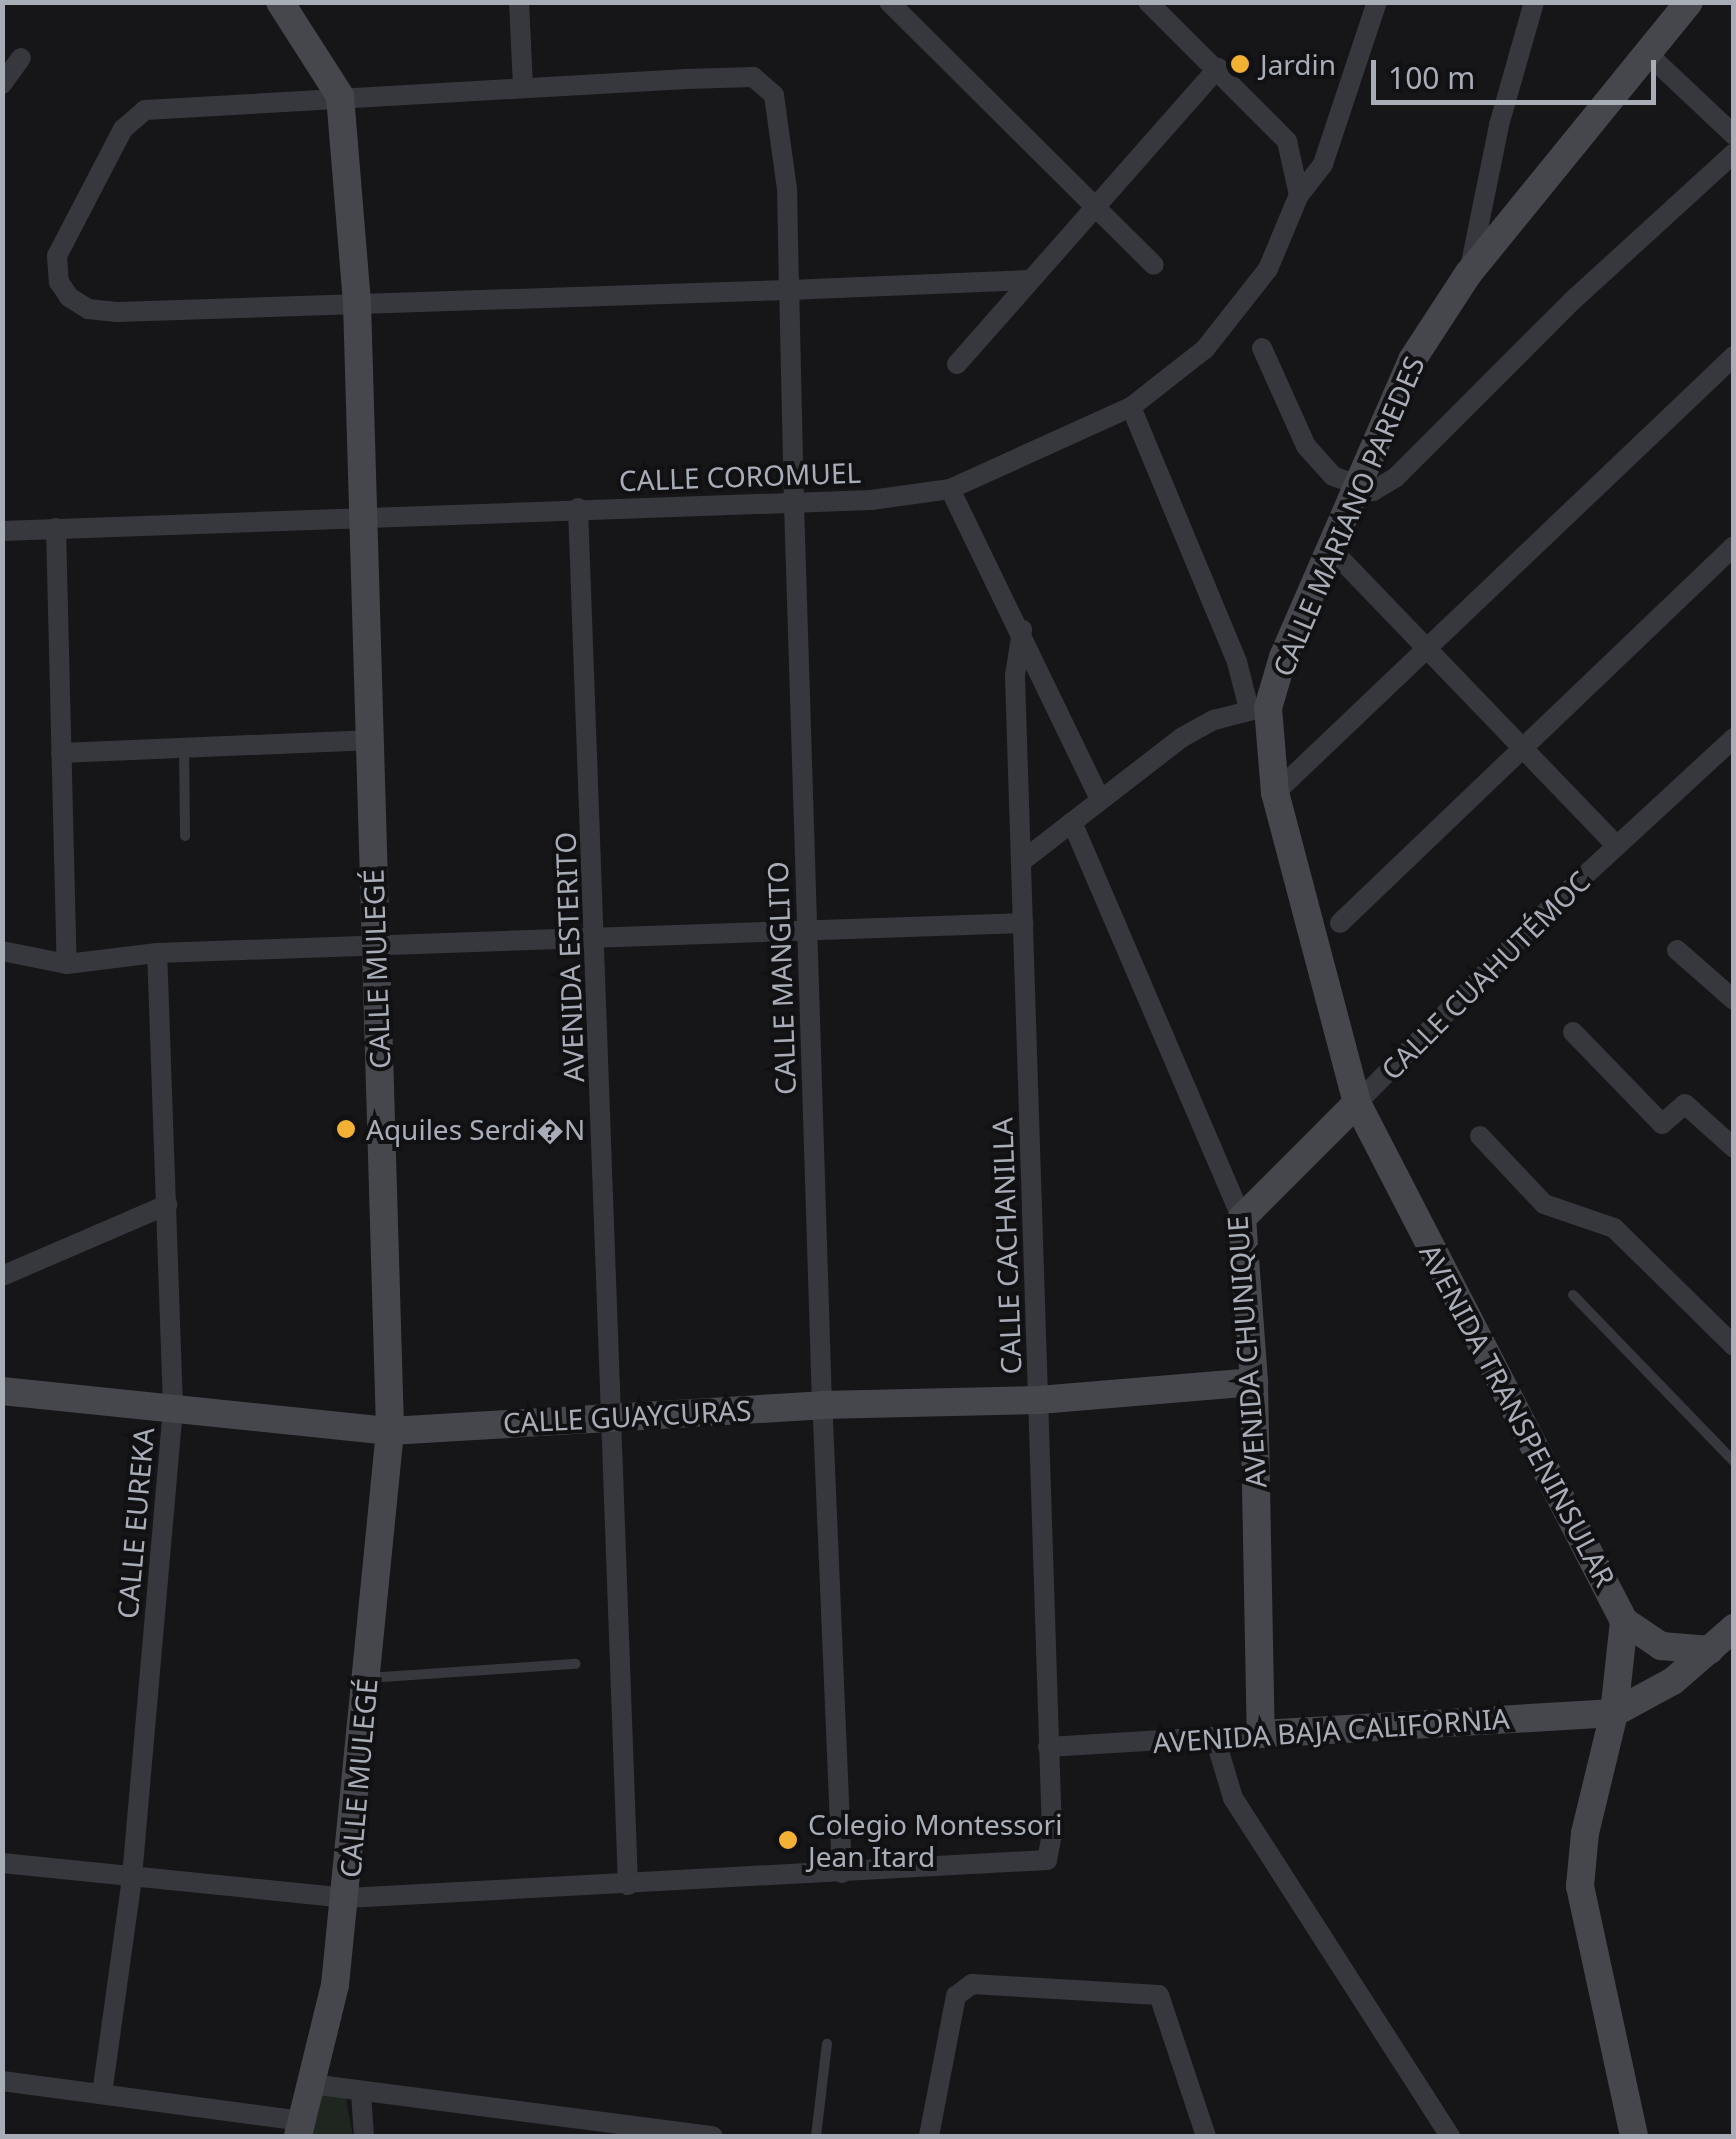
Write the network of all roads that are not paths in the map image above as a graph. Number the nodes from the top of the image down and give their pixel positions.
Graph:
1 (280, 2) edge
2 (519, 2) edge
3 (889, 2) edge
4 (1148, 2) edge
5 (1377, 2) edge
6 (1534, 2) edge
7 (1689, 2) edge
8 (1649, 55) junction
9 (21, 58) dead end
10 (1218, 68) junction
11 (2, 84) edge
12 (523, 88) junction
13 (340, 96) junction
14 (1734, 135) edge
15 (1734, 153) edge
16 (1299, 195) junction
17 (1095, 206) junction
18 (1154, 264) dead end
19 (1468, 274) junction
20 (1029, 280) junction
21 (789, 290) junction
22 (356, 303) junction
23 (1262, 348) dead end
24 (1734, 356) edge
25 (957, 364) dead end
26 (1132, 406) junction
27 (1355, 488) junction
28 (950, 489) junction
29 (794, 504) junction
30 (578, 508) junction
31 (360, 515) junction
32 (56, 528) junction
33 (2, 531) edge
34 (1734, 546) edge
35 (1333, 550) junction
36 (1022, 630) junction
37 (1426, 643) junction
38 (1258, 708) junction
39 (1734, 738) edge
40 (368, 740) junction
41 (184, 748) junction
42 (1526, 748) junction
43 (61, 753) junction
44 (1275, 793) junction
45 (1100, 799) junction
46 (1072, 822) junction
47 (185, 836) dead end
48 (1616, 846) junction
49 (1022, 861) junction
50 (1023, 923) junction
51 (1340, 923) dead end
52 (807, 928) junction
53 (598, 938) junction
54 (376, 945) junction
55 (1678, 950) dead end
56 (2, 951) edge
57 (157, 953) junction
58 (67, 964) junction
59 (1734, 1000) edge
60 (1572, 1032) dead end
61 (1357, 1103) junction
62 (1480, 1136) dead end
63 (1734, 1148) edge
64 (167, 1205) junction
65 (1242, 1218) junction
66 (2, 1276) edge
67 (1573, 1296) dead end
68 (1734, 1346) edge
69 (1254, 1382) junction
70 (2, 1392) edge
71 (1039, 1400) junction
72 (822, 1405) junction
73 (173, 1406) junction
74 (611, 1417) junction
75 (390, 1431) junction
76 (1734, 1462) edge
77 (1624, 1621) junction
78 (1734, 1628) edge
79 (1710, 1650) junction
80 (576, 1664) dead end
81 (367, 1678) junction
82 (1614, 1713) junction
83 (1261, 1734) junction
84 (1215, 1738) junction
85 (1048, 1746) junction
86 (2, 1863) edge
87 (842, 1873) junction
88 (132, 1877) junction
89 (628, 1884) junction
90 (347, 1898) junction
91 (827, 2044) dead end
92 (2, 2081) edge
93 (311, 2084) junction
94 (361, 2093) junction
95 (102, 2094) junction
96 (300, 2129) edge
97 (606, 2129) edge
98 (364, 2136) edge
99 (712, 2136) edge
100 (816, 2136) edge
101 (930, 2136) edge
102 (1206, 2136) edge
103 (1450, 2136) edge
104 (1634, 2136) edge

1 - 13 street
2 - 12 street
3 - 17 street
4 - 10 street
5 - 16 street, CALLE COROMUEL
6 - 19 street
7 - 8 street, CALLE MARIANO PAREDES
8 - 14 street
8 - 19 street, CALLE MARIANO PAREDES
9 - 11 street
10 - 16 street
10 - 17 street
12 - 13 street
12 - 21 street, CALLE MANGLITO
13 - 22 street, CALLE MULEGÉ
13 - 22 street
15 - 27 street
16 - 26 street, CALLE COROMUEL
17 - 18 street
17 - 20 street
19 - 27 street, CALLE MARIANO PAREDES
20 - 21 street
20 - 25 street
21 - 22 street
21 - 29 street, CALLE MANGLITO
22 - 31 street, CALLE MULEGÉ
23 - 27 street
24 - 37 street
26 - 28 street, CALLE COROMUEL
26 - 38 street
27 - 35 street, CALLE MARIANO PAREDES
28 - 29 street, CALLE COROMUEL
28 - 36 street
29 - 30 street, CALLE COROMUEL
29 - 52 street, CALLE MANGLITO
30 - 31 street, CALLE COROMUEL
30 - 53 street, AVENIDA ESTERITO
31 - 32 street, CALLE COROMUEL
31 - 40 street, CALLE MULEGÉ
32 - 33 street, CALLE COROMUEL
32 - 43 street
34 - 42 street
35 - 37 street
35 - 38 street, CALLE MARIANO PAREDES
36 - 45 street
36 - 49 street, CALLE CACHANILLA
37 - 42 street
37 - 44 street
38 - 44 street, AVENIDA TRANSPENINSULAR
38 - 45 street
39 - 48 street, CALLE CUAHUTÉMOC
40 - 41 street
40 - 54 street, CALLE MULEGÉ
41 - 43 street
41 - 47 lane
42 - 48 street
42 - 51 street
43 - 58 street
44 - 61 street, AVENIDA TRANSPENINSULAR
45 - 46 street
46 - 49 street
46 - 65 street, AVENIDA CHUNIQUE
48 - 61 street, CALLE CUAHUTÉMOC
49 - 50 street, CALLE CACHANILLA
50 - 52 street
50 - 71 street, CALLE CACHANILLA
52 - 53 street
52 - 72 street, CALLE MANGLITO
53 - 54 street
53 - 74 street, AVENIDA ESTERITO
54 - 57 street
54 - 75 street, CALLE MULEGÉ
55 - 59 street
56 - 58 street
57 - 58 street
57 - 64 street, CALLE EUREKA
60 - 63 street
61 - 65 street, CALLE CUAHUTÉMOC
61 - 77 street, AVENIDA TRANSPENINSULAR
62 - 68 street
64 - 66 street
64 - 73 street, CALLE EUREKA
65 - 69 street, AVENIDA CHUNIQUE
67 - 76 lane
69 - 71 street, CALLE GUAYCURAS
69 - 83 street, AVENIDA CHUNIQUE
70 - 73 street, CALLE GUAYCURAS
71 - 72 street, CALLE GUAYCURAS
71 - 85 street, CALLE CACHANILLA
72 - 74 street, CALLE GUAYCURAS
72 - 87 street, CALLE MANGLITO
73 - 75 street, CALLE GUAYCURAS
73 - 88 street, CALLE EUREKA
74 - 75 street, CALLE GUAYCURAS
74 - 89 street, AVENIDA ESTERITO
75 - 81 street, CALLE MULEGÉ
77 - 79 street
77 - 82 street, AVENIDA TRANSPENINSULAR
78 - 79 street
79 - 82 street
80 - 81 lane
81 - 90 street, CALLE MULEGÉ
82 - 83 street, AVENIDA BAJA CALIFORNIA
82 - 104 street, AVENIDA TRANSPENINSULAR
83 - 84 street, AVENIDA BAJA CALIFORNIA
84 - 85 street, AVENIDA BAJA CALIFORNIA
84 - 103 street
85 - 87 street, CALLE CACHANILLA
86 - 88 street
87 - 89 street
88 - 90 street
88 - 95 street, CALLE EUREKA
89 - 90 street
90 - 93 street, CALLE MULEGÉ
91 - 100 lane
92 - 95 street
93 - 94 street
93 - 96 street, CALLE MULEGÉ
94 - 97 street
94 - 98 street
95 - 96 street
97 - 99 street
101 - 102 street

